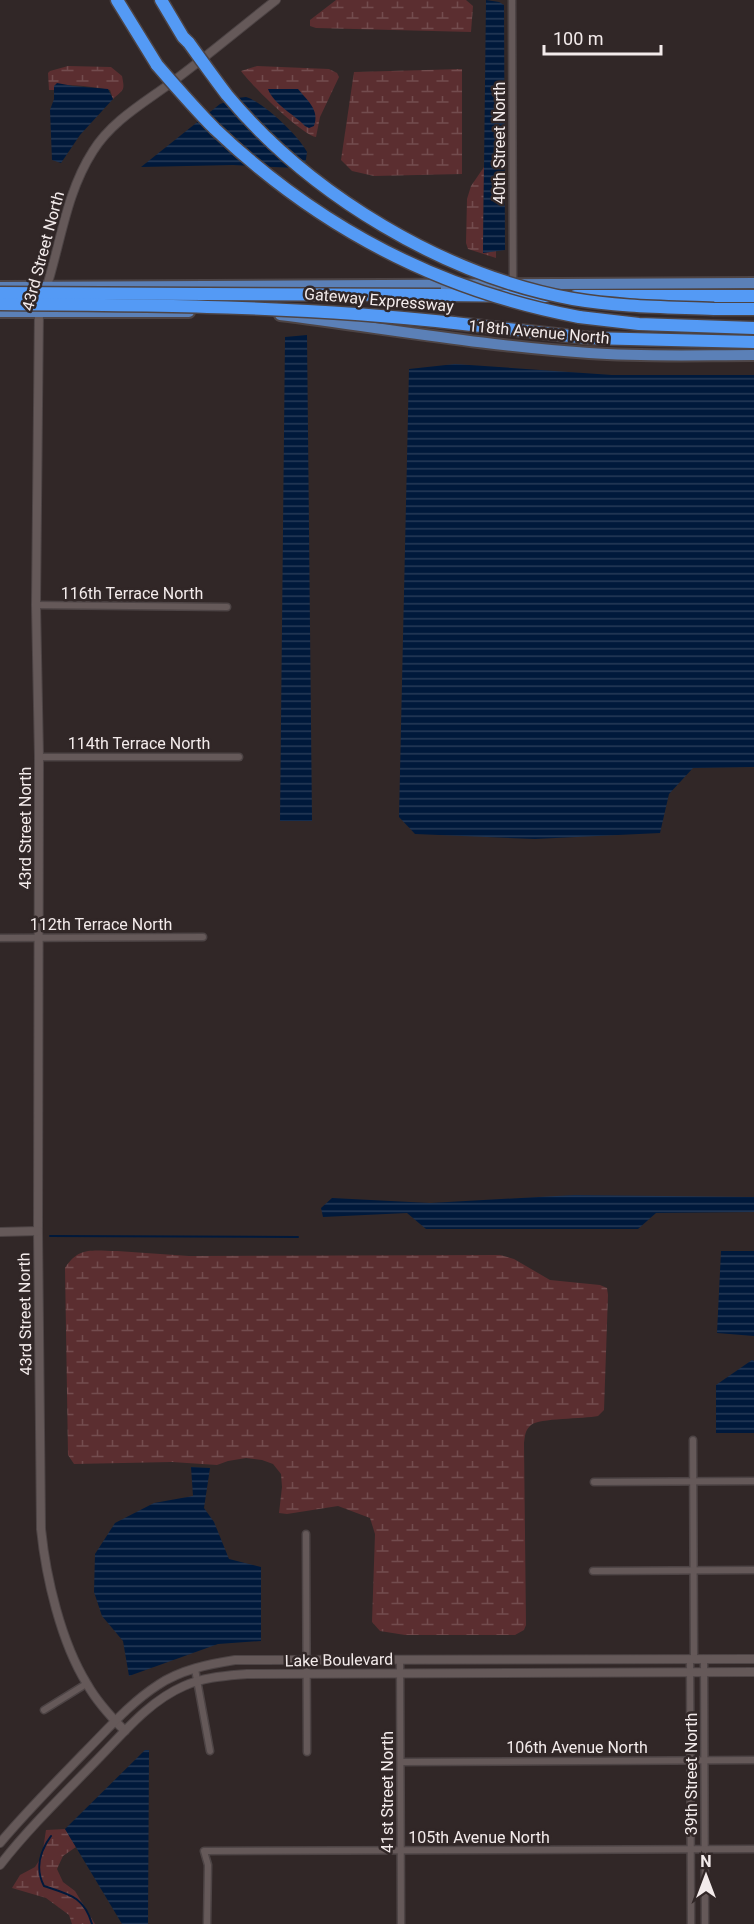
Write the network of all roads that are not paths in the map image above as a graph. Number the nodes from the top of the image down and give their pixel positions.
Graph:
1 (117, 0) edge
2 (161, 0) edge
3 (276, 0) edge
4 (512, 0) edge
5 (754, 282) edge
6 (513, 285) junction
7 (0, 286) edge
8 (47, 286) junction
9 (0, 293) edge
10 (754, 296) edge
11 (0, 304) edge
12 (754, 309) edge
13 (0, 312) edge
14 (38, 312) junction
15 (754, 328) edge
16 (754, 342) edge
17 (754, 356) edge
18 (36, 605) junction
19 (227, 607) dead end
20 (39, 757) junction
21 (240, 757) dead end
22 (203, 937) dead end
23 (0, 938) edge
24 (39, 938) junction
25 (0, 1232) edge
26 (38, 1232) junction
27 (693, 1440) dead end
28 (754, 1481) edge
29 (594, 1482) dead end
30 (693, 1482) junction
31 (306, 1534) dead end
32 (694, 1570) junction
33 (754, 1570) edge
34 (593, 1571) dead end
35 (692, 1659) junction
36 (704, 1659) junction
37 (754, 1659) edge
38 (306, 1660) junction
39 (400, 1660) junction
40 (195, 1669) junction
41 (691, 1672) junction
42 (704, 1672) junction
43 (754, 1672) edge
44 (400, 1673) junction
45 (306, 1674) junction
46 (197, 1681) junction
47 (86, 1684) junction
48 (44, 1710) dead end
49 (116, 1721) junction
50 (125, 1731) junction
51 (210, 1751) dead end
52 (307, 1752) dead end
53 (691, 1760) junction
54 (754, 1760) edge
55 (705, 1761) junction
56 (401, 1762) junction
57 (0, 1843) edge
58 (691, 1849) junction
59 (705, 1849) junction
60 (754, 1849) edge
61 (401, 1851) junction
62 (0, 1865) edge
63 (207, 1924) edge
64 (401, 1924) edge
65 (691, 1924) edge
66 (705, 1924) edge

1 - 15 highway, Gateway Expressway, bridge
2 - 12 highway, bridge
3 - 8 street, 43rd Street North
4 - 6 street, 40th Street North
5 - 6 main road
6 - 8 main road
7 - 8 main road
8 - 14 street, 43rd Street North
9 - 10 highway, Gateway Expressway, bridge
11 - 16 highway, Gateway Expressway, bridge
13 - 14 main road, 118th Avenue North
14 - 17 main road, 118th Avenue North
14 - 18 street, 43rd Street North
18 - 19 street, 116th Terrace North
18 - 20 street, 43rd Street North
20 - 21 street, 114th Terrace North
20 - 24 street, 43rd Street North
22 - 24 street, 112th Terrace North
23 - 24 street, 112th Terrace North
24 - 26 street, 43rd Street North
25 - 26 street
26 - 47 street, 43rd Street North
27 - 30 street, 39th Street North
28 - 30 street
29 - 30 street
30 - 32 street, 39th Street North
31 - 38 street
32 - 33 street
32 - 34 street
32 - 35 street, 39th Street North
35 - 36 street, Lake Boulevard
35 - 39 street, Lake Boulevard
35 - 41 street, 39th Street North
36 - 37 street, Lake Boulevard
36 - 42 street, 39th Street North
38 - 39 street, Lake Boulevard
38 - 40 street, Lake Boulevard
38 - 45 street
39 - 44 street, 41st Street North
40 - 46 street
40 - 49 street, Lake Boulevard
41 - 42 street, Lake Boulevard
41 - 44 street, Lake Boulevard
41 - 53 street, 39th Street North
42 - 43 street, Lake Boulevard
42 - 55 street, 39th Street North
44 - 45 street, Lake Boulevard
44 - 56 street, 41st Street North
45 - 46 street, Lake Boulevard
45 - 52 street
46 - 50 street, Lake Boulevard
46 - 51 street
47 - 48 street
47 - 49 street, 43rd Street North
49 - 50 street, 43rd Street North
49 - 57 street, Lake Boulevard
50 - 62 street, Lake Boulevard
53 - 55 street, 106th Avenue North
53 - 56 street, 106th Avenue North
53 - 58 street, 39th Street North
54 - 55 street, 106th Avenue North
55 - 59 street, 39th Street North
56 - 61 street, 41st Street North
58 - 59 street, 105th Avenue North
58 - 61 street, 105th Avenue North
58 - 65 street, 39th Street North
59 - 60 street, 105th Avenue North
59 - 66 street, 39th Street North
61 - 63 street, 105th Avenue North
61 - 64 street, 41st Street North

